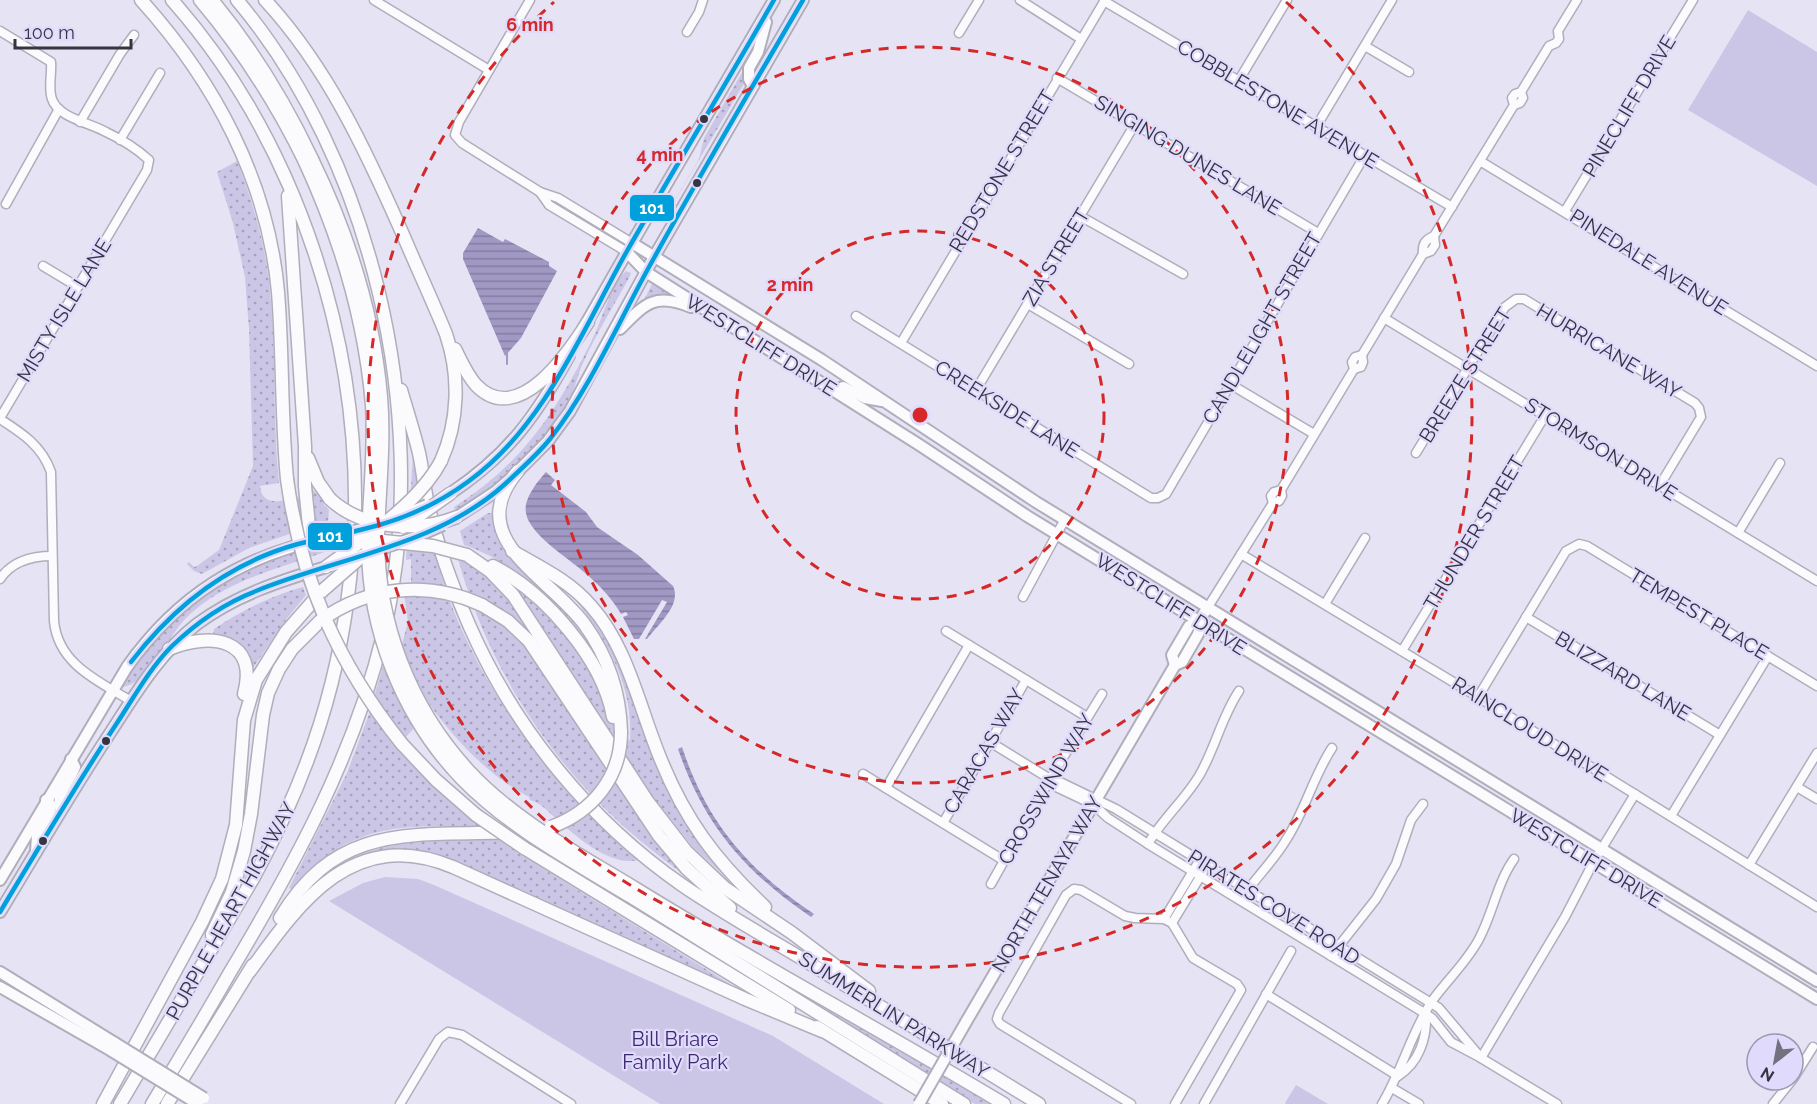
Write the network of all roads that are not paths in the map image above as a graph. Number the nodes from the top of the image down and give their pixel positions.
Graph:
1 (141, 0) edge
2 (172, 0) edge
3 (200, 0) edge
4 (212, 0) edge
5 (237, 0) edge
6 (265, 0) edge
7 (374, 0) edge
8 (530, 0) edge
9 (703, 0) edge
10 (803, 0) edge
11 (979, 0) edge
12 (1020, 0) edge
13 (1105, 0) edge
14 (1287, 0) edge
15 (1392, 0) edge
16 (1577, 0) edge
17 (1693, 0) edge
18 (772, 4) edge
19 (0, 31) edge
20 (687, 32) dead end
21 (959, 33) dead end
22 (134, 35) dead end
23 (1081, 39) junction
24 (1365, 46) junction
25 (489, 70) junction
26 (1409, 72) dead end
27 (160, 73) dead end
28 (1057, 78) junction
29 (1239, 80) junction
30 (753, 86) junction
31 (59, 109) junction
32 (80, 122) junction
33 (1135, 124) junction
34 (1316, 126) junction
35 (120, 140) junction
36 (1365, 155) junction
37 (1480, 160) junction
38 (309, 161) junction
39 (287, 182) junction
40 (6, 204) dead end
41 (1452, 207) junction
42 (1565, 211) junction
43 (1080, 216) junction
44 (1318, 233) junction
45 (629, 247) junction
46 (650, 265) junction
47 (43, 266) dead end
48 (1183, 274) dead end
49 (78, 287) junction
50 (1516, 299) joint
51 (1028, 304) junction
52 (856, 316) dead end
53 (719, 318) junction
54 (1384, 318) junction
55 (588, 322) junction
56 (759, 322) junction
57 (443, 327) junction
58 (610, 340) junction
59 (901, 343) junction
60 (764, 348) junction
61 (389, 350) junction
62 (1129, 364) dead end
63 (1817, 366) edge
64 (1468, 367) junction
65 (1230, 384) junction
66 (976, 390) junction
67 (834, 391) junction
68 (886, 401) junction
69 (1546, 414) junction
70 (0, 418) edge
71 (928, 429) junction
72 (1314, 434) junction
73 (918, 444) junction
74 (305, 446) junction
75 (1416, 453) dead end
76 (1780, 463) dead end
77 (518, 471) junction
78 (1660, 485) junction
79 (451, 493) junction
80 (1158, 498) joint
81 (457, 517) junction
82 (1065, 519) junction
83 (384, 523) junction
84 (405, 525) junction
85 (1738, 533) junction
86 (1056, 534) junction
87 (327, 538) junction
88 (1365, 538) dead end
89 (364, 540) junction
90 (383, 541) junction
91 (400, 542) junction
92 (297, 544) junction
93 (512, 551) junction
94 (1241, 554) junction
95 (467, 555) junction
96 (52, 556) junction
97 (362, 556) junction
98 (326, 567) junction
99 (0, 579) edge
100 (1817, 580) edge
101 (1023, 597) dead end
102 (1325, 604) junction
103 (1203, 614) junction
104 (1526, 617) junction
105 (946, 631) dead end
106 (969, 645) junction
107 (169, 649) junction
108 (1402, 651) junction
109 (1768, 656) junction
110 (1026, 680) junction
111 (1817, 686) edge
112 (113, 690) junction
113 (1239, 691) dead end
114 (1102, 694) dead end
115 (1478, 697) junction
116 (131, 701) junction
117 (1088, 717) junction
118 (621, 732) junction
119 (1720, 735) junction
120 (990, 742) junction
121 (1332, 748) dead end
122 (1817, 753) edge
123 (242, 755) junction
124 (71, 759) junction
125 (863, 774) dead end
126 (1050, 779) junction
127 (1797, 787) junction
128 (886, 788) junction
129 (1635, 794) junction
130 (1817, 799) edge
131 (46, 800) junction
132 (1095, 803) junction
133 (1423, 804) dead end
134 (62, 808) junction
135 (1671, 816) junction
136 (943, 823) junction
137 (1154, 833) junction
138 (1148, 844) junction
139 (36, 852) junction
140 (1597, 856) junction
141 (1003, 860) junction
142 (1514, 860) dead end
143 (1203, 863) junction
144 (1749, 865) junction
145 (1196, 873) junction
146 (0, 879) edge
147 (991, 884) dead end
148 (1247, 890) junction
149 (635, 894) junction
150 (1241, 900) junction
151 (1817, 907) edge
152 (0, 912) edge
153 (1168, 921) junction
154 (748, 926) junction
155 (792, 933) junction
156 (1338, 946) junction
157 (214, 947) junction
158 (1291, 951) dead end
159 (1331, 956) junction
160 (250, 971) junction
161 (0, 972) edge
162 (1817, 981) edge
163 (0, 987) edge
164 (1266, 994) junction
165 (1817, 999) edge
166 (1431, 1003) junction
167 (1426, 1014) junction
168 (822, 1030) junction
169 (929, 1037) junction
170 (113, 1047) junction
171 (1814, 1047) dead end
172 (1481, 1058) junction
173 (1805, 1060) edge
174 (1398, 1076) junction
175 (1392, 1088) junction
176 (1782, 1092) edge
177 (205, 1102) edge
178 (103, 1104) edge
179 (120, 1104) edge
180 (152, 1104) edge
181 (167, 1104) edge
182 (400, 1104) edge
183 (571, 1104) edge
184 (919, 1104) edge
185 (942, 1104) edge
186 (964, 1104) edge
187 (1004, 1104) edge
188 (1038, 1104) edge
189 (1131, 1104) edge
190 (1175, 1104) edge
191 (1204, 1104) edge
192 (1382, 1104) edge
193 (1419, 1104) edge
194 (1557, 1104) edge
195 (1773, 1104) edge

1 - 168 highway, bridge
2 - 39 highway, PURPLE HEART HIGHWAY
3 - 38 highway
4 - 38 highway
5 - 61 highway, PURPLE HEART HIGHWAY
6 - 57 highway
7 - 25 street
8 - 25 street
9 - 20 street
10 - 30 main road
11 - 21 street
12 - 23 street
13 - 23 street, REDSTONE STREET
13 - 29 street, COBBLESTONE AVENUE
14 - 29 street
15 - 24 street
16 - 37 street
17 - 42 street, PINECLIFF DRIVE
18 - 30 main road
18 - 45 main road
19 - 31 street
22 - 32 street
23 - 28 street, REDSTONE STREET
24 - 26 street
24 - 34 street
25 - 45 street, WESTCLIFF DRIVE
27 - 35 street
28 - 33 street, SINGING DUNES LANE
28 - 59 street, REDSTONE STREET
29 - 34 street, COBBLESTONE AVENUE
30 - 46 main road
31 - 32 street
31 - 40 street
32 - 35 street
33 - 43 street, ZIA STREET
33 - 44 street, SINGING DUNES LANE
34 - 36 street, COBBLESTONE AVENUE
35 - 49 street, MISTY ISLE LANE
36 - 41 street, COBBLESTONE AVENUE
36 - 44 street, CANDLELIGHT STREET
37 - 41 street
37 - 42 street, PINEDALE AVENUE
38 - 149 highway, bridge
39 - 74 highway
39 - 157 highway, PURPLE HEART HIGHWAY
41 - 54 street
42 - 63 street, PINEDALE AVENUE
43 - 48 street
43 - 51 street, ZIA STREET
44 - 65 street, CANDLELIGHT STREET
45 - 46 main road, WESTCLIFF DRIVE
45 - 46 main road, WESTCLIFF DRIVE
45 - 55 main road
46 - 53 main road, WESTCLIFF DRIVE
46 - 56 main road, WESTCLIFF DRIVE
46 - 58 main road
47 - 49 street
49 - 70 street, MISTY ISLE LANE
50 - 64 street, BREEZE STREET
50 - 78 street, HURRICANE WAY
51 - 62 street
51 - 66 street, ZIA STREET
52 - 59 street, CREEKSIDE LANE
53 - 58 main road
53 - 60 main road, WESTCLIFF DRIVE
54 - 64 street, STORMSON DRIVE
54 - 72 street
55 - 57 highway
55 - 79 main road
56 - 60 main road
56 - 68 main road, WESTCLIFF DRIVE
57 - 83 highway, bridge
58 - 77 main road
59 - 66 street, CREEKSIDE LANE
60 - 67 main road, WESTCLIFF DRIVE
61 - 154 highway
61 - 180 highway, PURPLE HEART HIGHWAY
64 - 69 street, STORMSON DRIVE
64 - 75 street, BREEZE STREET
65 - 72 street
65 - 80 street, CANDLELIGHT STREET
66 - 80 street, CREEKSIDE LANE
67 - 68 main road
67 - 73 main road, WESTCLIFF DRIVE
68 - 71 main road, WESTCLIFF DRIVE
69 - 78 street, STORMSON DRIVE
69 - 108 street, THUNDER STREET
70 - 96 street
71 - 73 main road
71 - 82 main road, WESTCLIFF DRIVE
72 - 94 street
73 - 86 main road, WESTCLIFF DRIVE
74 - 83 highway, bridge
74 - 92 highway
76 - 85 street
77 - 81 main road
77 - 93 highway
78 - 85 street, STORMSON DRIVE
79 - 83 main road, bridge
79 - 84 highway, bridge
81 - 84 highway, bridge
81 - 91 main road, bridge
82 - 86 street
82 - 103 main road, WESTCLIFF DRIVE
83 - 84 highway, bridge
83 - 87 main road, bridge
83 - 89 highway, bridge
84 - 90 highway, bridge
85 - 100 street, STORMSON DRIVE
86 - 101 street
86 - 103 main road, WESTCLIFF DRIVE
87 - 89 highway, bridge
87 - 92 main road
88 - 102 street
89 - 90 highway, bridge
89 - 98 highway, bridge
90 - 91 highway, bridge
90 - 97 highway, bridge
91 - 95 highway, bridge
91 - 97 main road, bridge
92 - 112 main road
93 - 118 highway
93 - 155 highway
94 - 102 street, RAINCLOUD DRIVE
94 - 103 street
95 - 118 highway
95 - 155 highway
96 - 99 street
96 - 112 street
97 - 98 main road, bridge
97 - 123 highway, bridge
98 - 107 main road
102 - 108 street, RAINCLOUD DRIVE
103 - 132 main road, NORTH TENAYA WAY
103 - 140 main road, WESTCLIFF DRIVE
103 - 140 main road, WESTCLIFF DRIVE
104 - 109 street, TEMPEST PLACE
104 - 115 street
104 - 119 street, BLIZZARD LANE
105 - 106 street
106 - 110 street
106 - 128 street
107 - 116 main road
107 - 123 highway
108 - 115 street, RAINCLOUD DRIVE
109 - 111 street, TEMPEST PLACE
109 - 119 street
110 - 117 street
110 - 120 street, CARACAS WAY
112 - 116 street
112 - 124 main road
113 - 137 street
114 - 117 street, CROSSWIND WAY
115 - 129 street, RAINCLOUD DRIVE
116 - 134 main road
117 - 126 street, CROSSWIND WAY
118 - 160 highway, bridge
119 - 135 street
120 - 126 street, PIRATES COVE ROAD
120 - 136 street, CARACAS WAY
121 - 148 street
122 - 127 street
123 - 178 highway
124 - 131 main road
124 - 134 main road
125 - 128 street
126 - 132 street, PIRATES COVE ROAD
126 - 141 street, CROSSWIND WAY
127 - 130 street
127 - 144 street
128 - 136 street
129 - 135 street, RAINCLOUD DRIVE
129 - 140 street
131 - 139 main road
131 - 146 main road
132 - 137 street, PIRATES COVE ROAD
132 - 138 street, PIRATES COVE ROAD
132 - 184 main road, NORTH TENAYA WAY, bridge
133 - 156 street
134 - 139 main road
135 - 144 street, RAINCLOUD DRIVE
136 - 141 street
137 - 138 street
137 - 143 street, PIRATES COVE ROAD
138 - 145 street, PIRATES COVE ROAD
139 - 152 main road
140 - 162 main road, WESTCLIFF DRIVE
140 - 165 main road, WESTCLIFF DRIVE
140 - 172 street
141 - 147 street, CROSSWIND WAY
142 - 166 street
143 - 145 street
143 - 148 street, PIRATES COVE ROAD
144 - 151 street, RAINCLOUD DRIVE
145 - 150 street, PIRATES COVE ROAD
145 - 153 street
148 - 150 street
148 - 156 street, PIRATES COVE ROAD
149 - 186 highway
149 - 187 highway
150 - 159 street, PIRATES COVE ROAD
153 - 189 street
153 - 190 street
154 - 157 highway, bridge
154 - 169 highway, SUMMERLIN PARKWAY
155 - 169 highway
156 - 159 street
156 - 166 street, PIRATES COVE ROAD
157 - 179 highway, PURPLE HEART HIGHWAY
158 - 164 street
159 - 167 street, PIRATES COVE ROAD
160 - 168 highway
160 - 181 highway
161 - 170 main road
163 - 170 main road
164 - 174 street
164 - 191 street
166 - 167 street
166 - 172 street, PIRATES COVE ROAD
167 - 172 street, PIRATES COVE ROAD
167 - 174 street
168 - 185 highway
169 - 188 highway, SUMMERLIN PARKWAY
170 - 177 main road, bridge
171 - 173 street
172 - 194 street, PIRATES COVE ROAD
174 - 175 street
175 - 192 street
175 - 193 street
176 - 195 street
182 - 183 street

